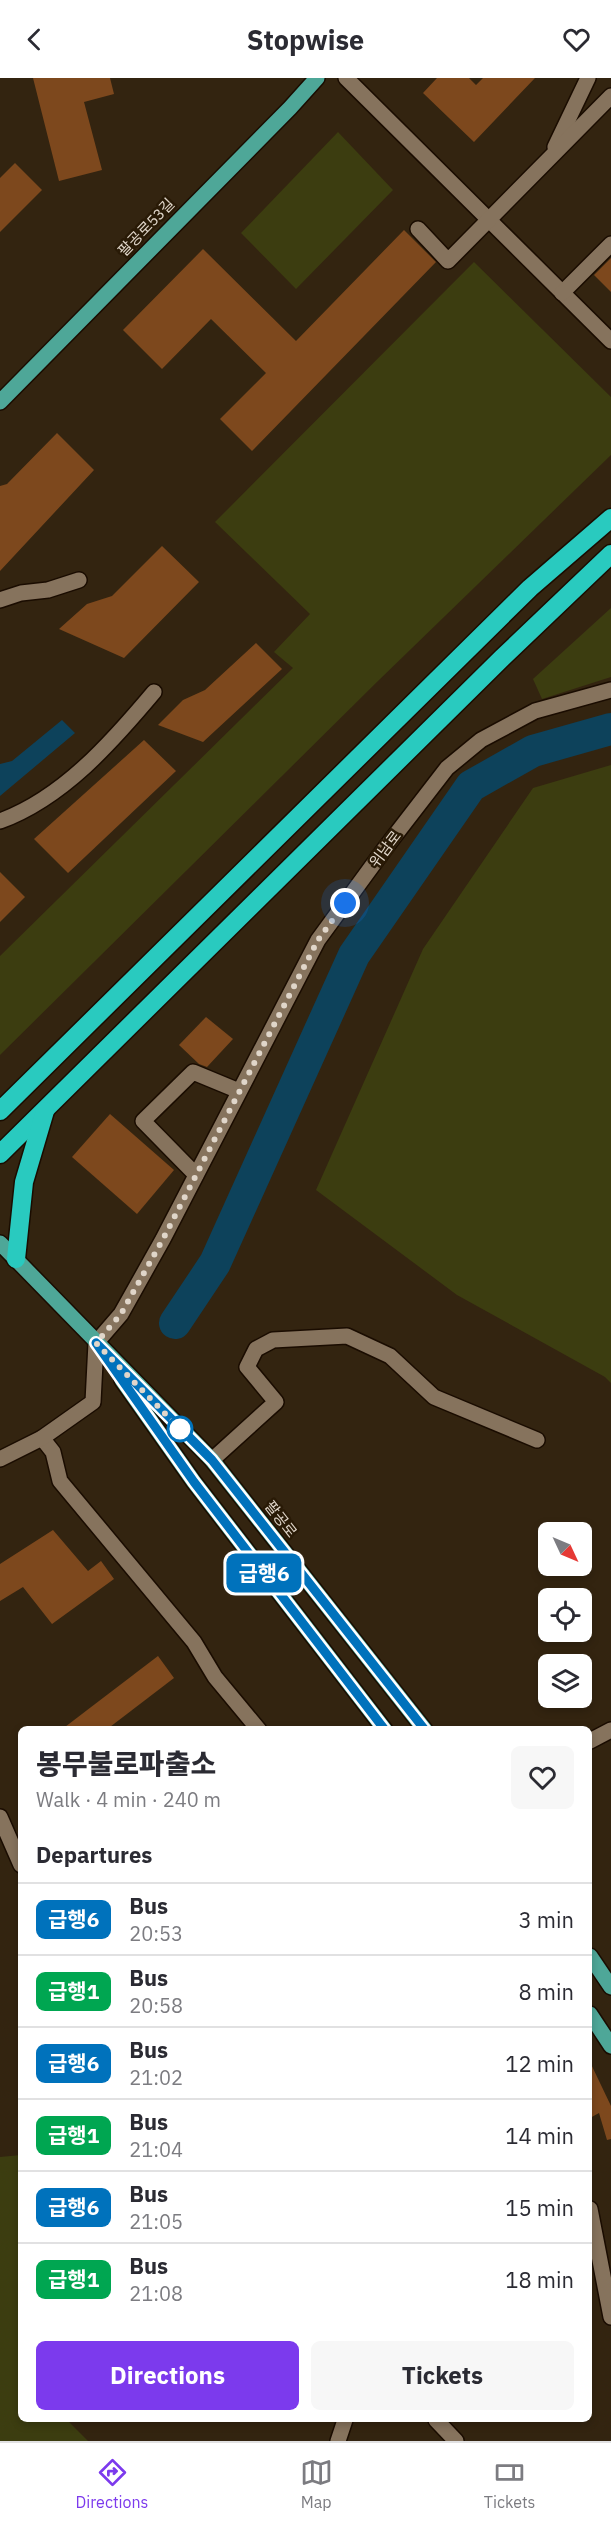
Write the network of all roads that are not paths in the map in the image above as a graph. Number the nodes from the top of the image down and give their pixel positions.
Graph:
1 (317, 78) edge
2 (346, 78) edge
3 (588, 78) edge
4 (611, 96) edge
5 (549, 160) junction
6 (489, 220) junction
7 (418, 229) dead end
8 (611, 244) edge
9 (562, 293) junction
10 (611, 341) edge
11 (0, 402) edge
12 (611, 518) edge
13 (611, 554) edge
14 (79, 580) dead end
15 (0, 600) edge
16 (611, 690) edge
17 (154, 692) dead end
18 (0, 821) edge
19 (239, 1091) junction
20 (18, 1094) junction
21 (0, 1098) edge
22 (45, 1109) junction
23 (0, 1111) edge
24 (0, 1154) edge
25 (196, 1175) junction
26 (0, 1243) edge
27 (16, 1259) junction
28 (96, 1343) junction
29 (42, 1438) junction
30 (537, 1440) dead end
31 (0, 1459) edge
32 (212, 1460) junction
33 (256, 1726) edge
34 (382, 1726) edge
35 (422, 1726) edge
36 (611, 1730) edge
37 (592, 1739) edge
38 (0, 1817) edge
39 (18, 1858) edge
40 (592, 1959) edge
41 (611, 1987) edge
42 (592, 2017) edge
43 (611, 2046) edge
44 (592, 2219) edge
45 (611, 2317) edge
46 (344, 2422) edge
47 (438, 2422) edge
48 (338, 2441) edge
49 (456, 2441) edge

1 - 11 main road, 팔공로53길
2 - 6 street
3 - 5 street
4 - 5 street
5 - 6 street
6 - 7 street
6 - 9 street
8 - 9 street
9 - 10 street
12 - 20 highway
13 - 22 highway
14 - 15 street
16 - 19 street, 위남로
17 - 18 street
19 - 25 street, 위남로
19 - 25 street
20 - 21 highway
20 - 23 highway
22 - 24 highway
22 - 27 highway
25 - 28 street, 위남로
26 - 27 main road, 팔공로
27 - 28 main road, 팔공로
28 - 29 street
28 - 32 main road, 팔공로
28 - 34 main road, 팔공로
29 - 31 street
29 - 33 street
30 - 32 street
32 - 35 main road, 팔공로
36 - 37 street
38 - 39 street
40 - 41 main road
42 - 43 main road
44 - 45 street
46 - 48 street
47 - 49 street

